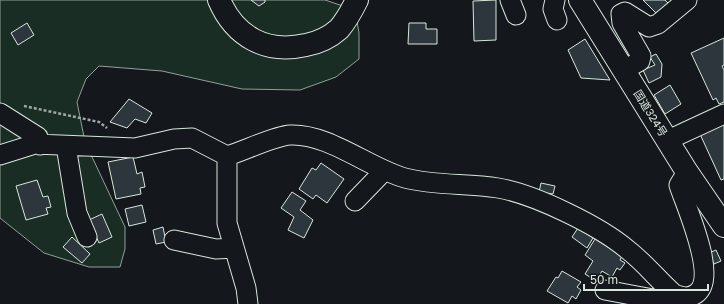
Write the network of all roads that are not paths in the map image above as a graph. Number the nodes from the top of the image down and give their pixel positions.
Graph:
1 (218, 0) edge
2 (357, 0) edge
3 (555, 0) edge
4 (580, 0) edge
5 (687, 0) edge
6 (557, 20) dead end
7 (624, 70) junction
8 (0, 113) edge
9 (724, 114) edge
10 (668, 140) junction
11 (40, 145) junction
12 (66, 146) junction
13 (0, 155) edge
14 (227, 156) junction
15 (384, 171) junction
16 (687, 172) junction
17 (355, 201) dead end
18 (724, 226) edge
19 (87, 237) dead end
20 (174, 240) dead end
21 (234, 248) junction
22 (605, 290) dead end
23 (682, 297) junction
24 (248, 304) edge

1 - 2 highway
3 - 6 street
4 - 7 highway, 国道324号
5 - 7 street
7 - 10 highway, 国道324号
8 - 11 street
9 - 10 street
10 - 16 highway, 国道324号
11 - 12 street
11 - 13 street
12 - 14 street
12 - 19 street
14 - 15 street
14 - 21 street
15 - 17 street
15 - 23 street
16 - 18 highway, 国道324号
16 - 23 street
20 - 21 street
21 - 24 street
22 - 23 street

